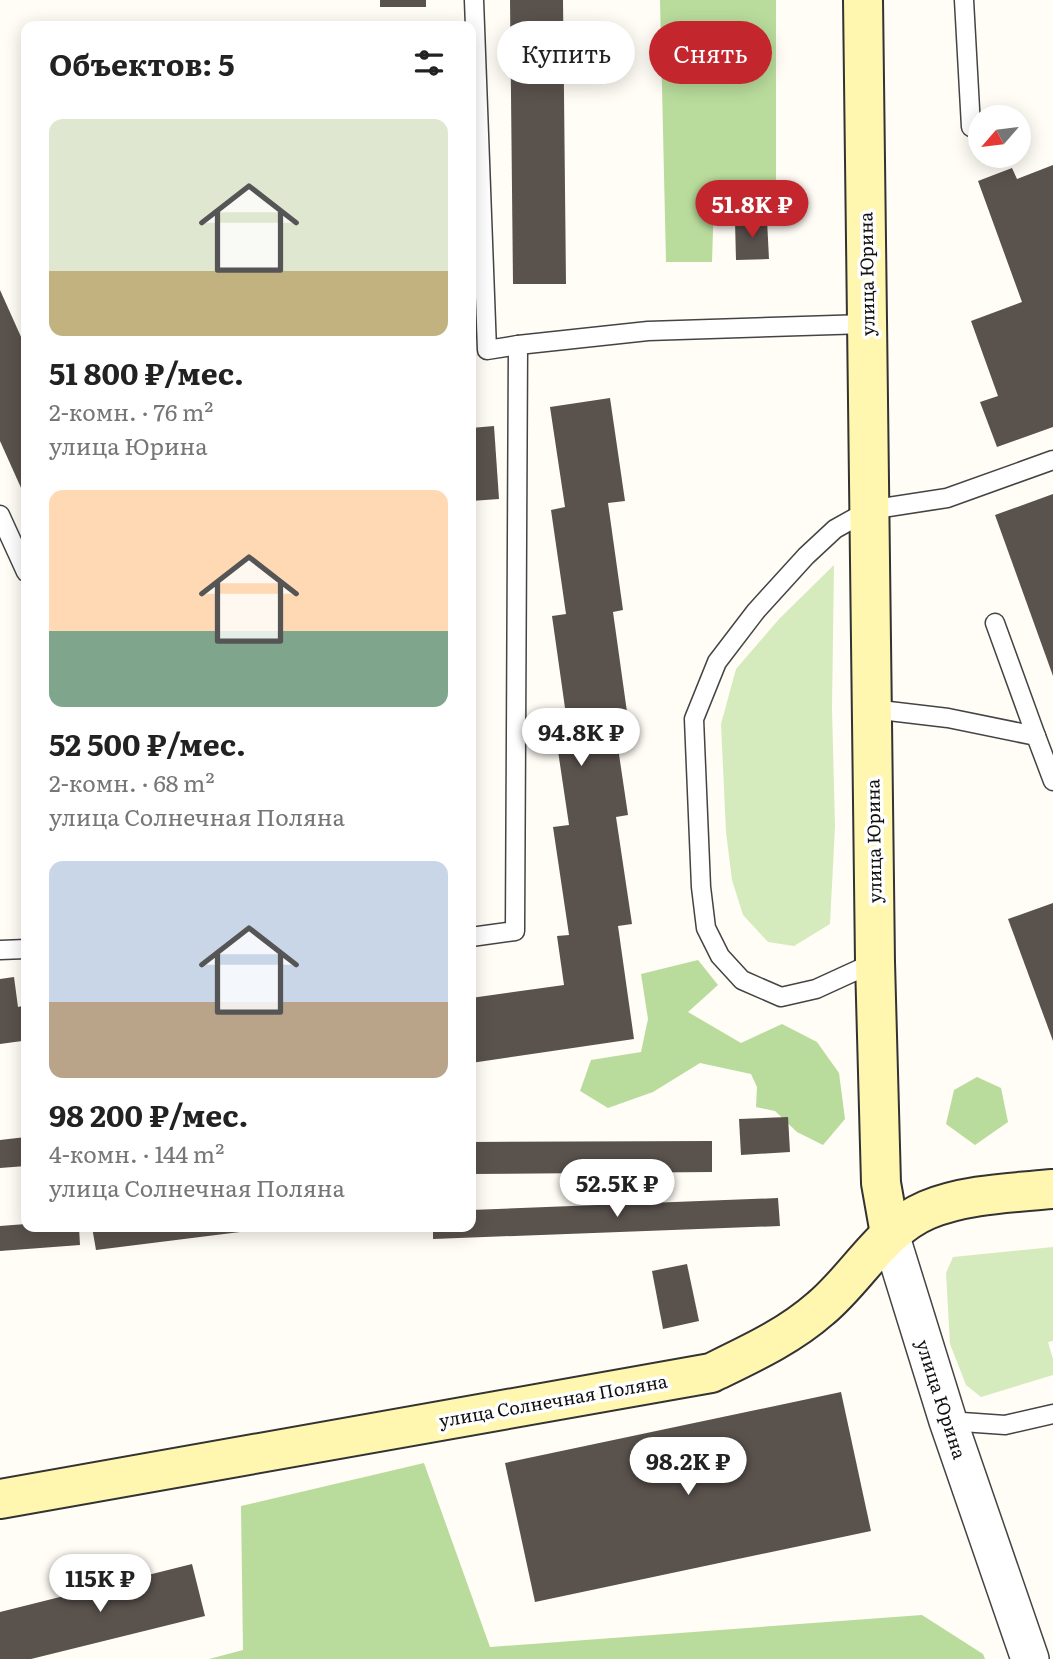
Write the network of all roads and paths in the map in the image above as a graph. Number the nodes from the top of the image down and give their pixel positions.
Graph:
1 (474, 0) edge
2 (863, 0) edge
3 (964, 0) edge
4 (475, 21) edge
5 (476, 54) edge
6 (970, 105) edge
7 (866, 324) junction
8 (519, 345) junction
9 (1053, 460) edge
10 (869, 510) junction
11 (0, 515) edge
12 (21, 561) edge
13 (995, 623) dead end
14 (872, 709) junction
15 (1036, 736) junction
16 (1053, 781) edge
17 (476, 936) edge
18 (21, 949) edge
19 (0, 950) edge
20 (874, 962) junction
21 (1053, 1189) edge
22 (890, 1234) junction
23 (1053, 1415) edge
24 (948, 1422) junction
25 (0, 1499) edge
26 (1030, 1659) edge

1 - 4 lane
2 - 7 street, улица Юрина
3 - 6 lane
5 - 8 lane
7 - 8 lane
7 - 10 street, улица Юрина
8 - 17 lane
9 - 10 lane
10 - 14 street, улица Юрина
10 - 20 lane
11 - 12 lane
13 - 15 lane
14 - 15 lane
14 - 20 street, улица Юрина
15 - 16 lane
18 - 19 lane
20 - 22 street, улица Юрина
21 - 22 street, улица Солнечная Поляна
22 - 24 street, улица Юрина
22 - 25 street, улица Солнечная Поляна
23 - 24 lane
24 - 26 street, улица Юрина

